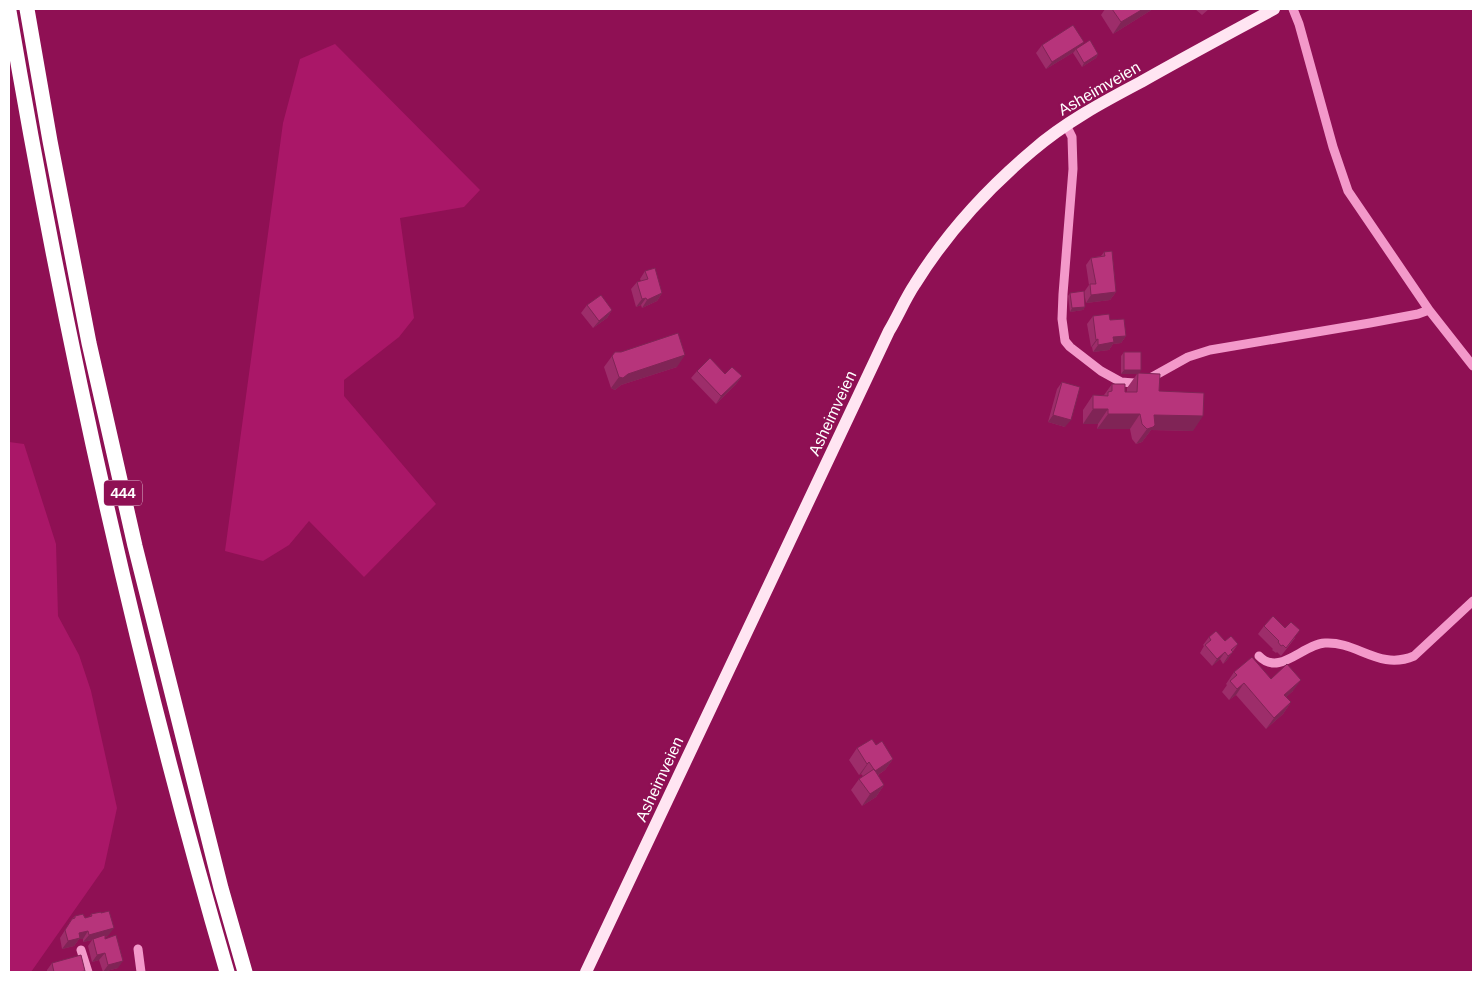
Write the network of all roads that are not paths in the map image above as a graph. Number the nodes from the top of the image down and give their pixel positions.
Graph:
1 (27, 9) edge
2 (1274, 9) edge
3 (1293, 9) edge
4 (9, 11) edge
5 (1066, 125) junction
6 (1429, 310) junction
7 (1473, 366) edge
8 (1473, 602) edge
9 (1259, 656) dead end
10 (138, 949) dead end
11 (81, 950) dead end
12 (88, 972) edge
13 (141, 972) edge
14 (227, 972) edge
15 (245, 972) edge
16 (586, 972) edge

1 - 15 highway, 444
2 - 5 main road, Asheimveien
3 - 6 street
4 - 14 highway, 444
5 - 6 street
5 - 16 main road, Asheimveien
6 - 7 street
8 - 9 street
10 - 13 street
11 - 12 street

